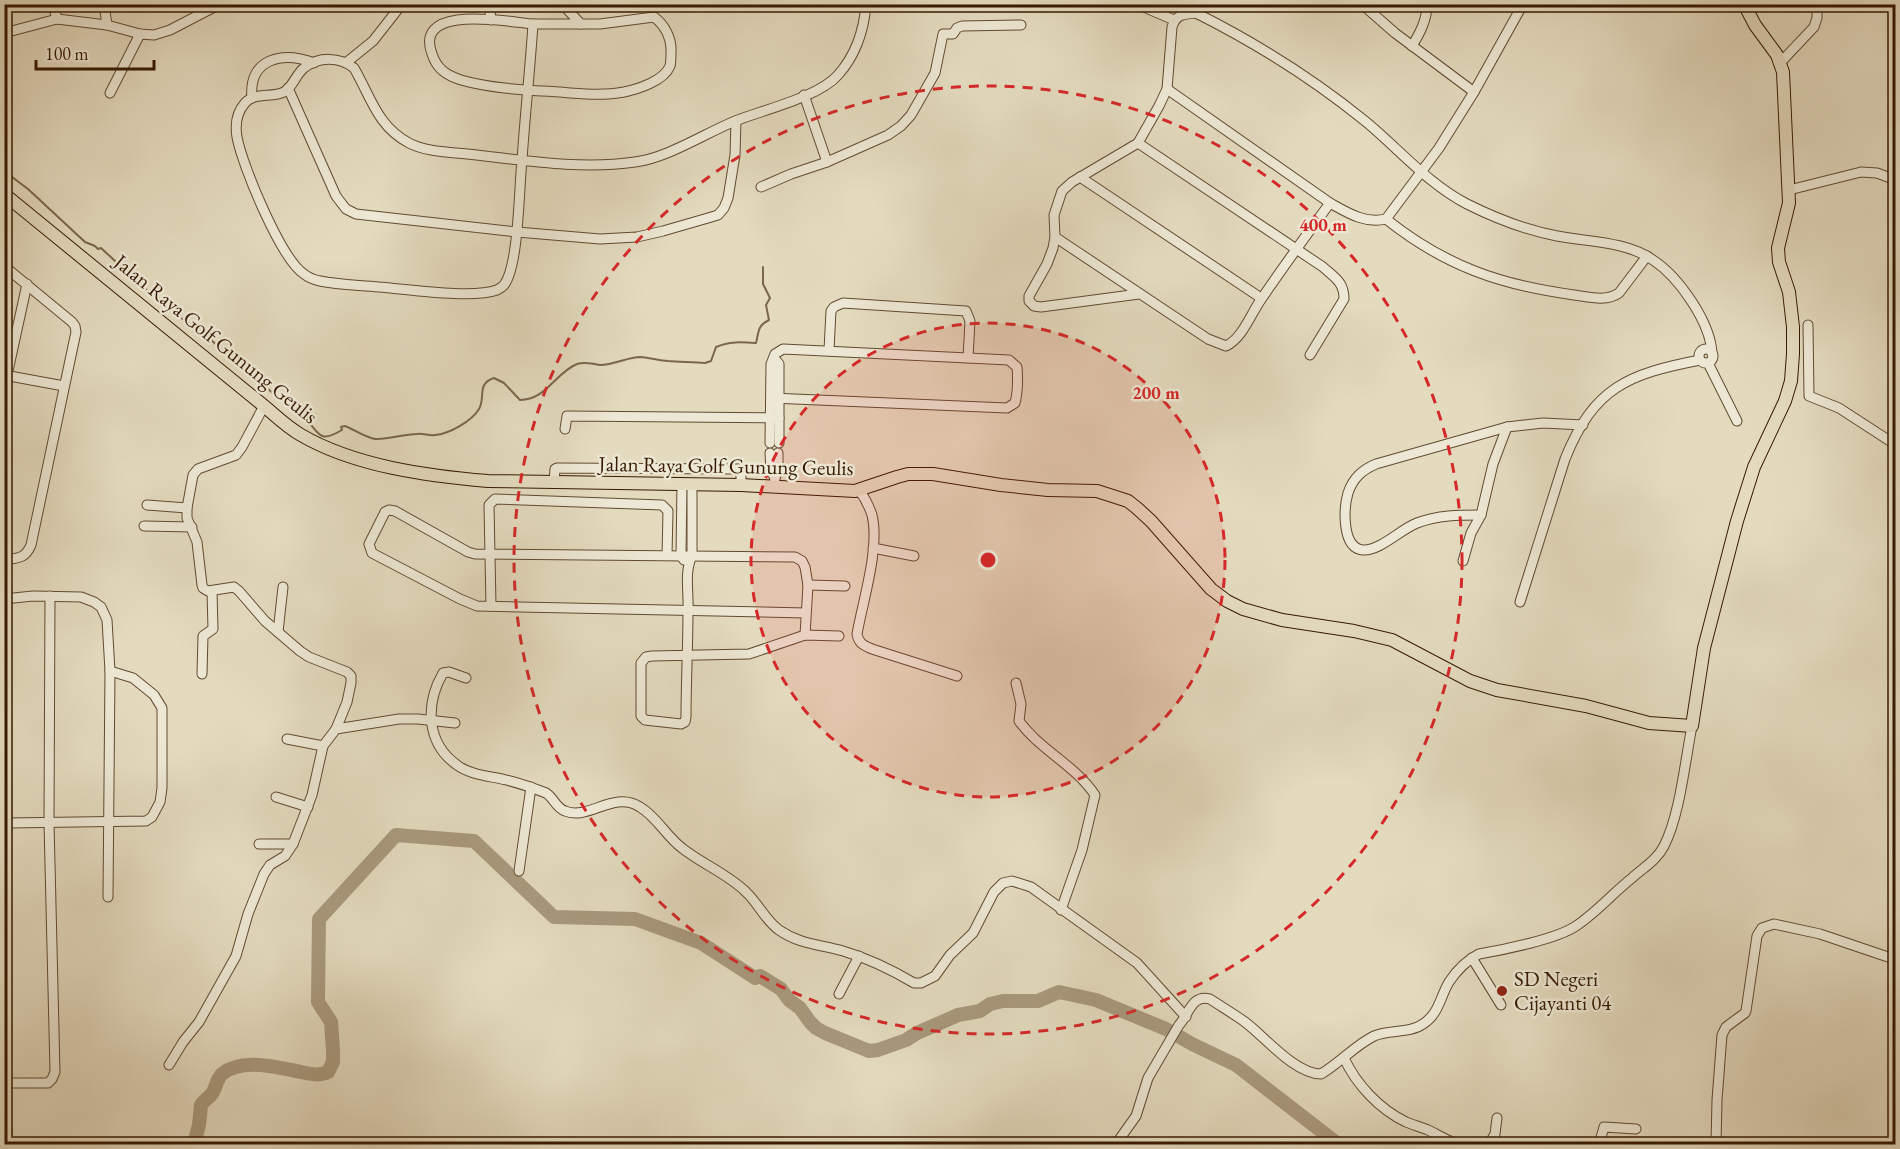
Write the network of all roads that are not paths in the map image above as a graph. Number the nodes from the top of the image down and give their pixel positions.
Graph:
1 (53, 4) edge
2 (104, 4) edge
3 (220, 4) edge
4 (402, 4) edge
5 (489, 4) edge
6 (562, 4) edge
7 (866, 4) edge
8 (1137, 4) edge
9 (1362, 4) edge
10 (1427, 4) edge
11 (1523, 4) edge
12 (1744, 4) edge
13 (1817, 4) edge
14 (1198, 8) edge
15 (1372, 8) edge
16 (57, 19) junction
17 (491, 20) junction
18 (1174, 20) junction
19 (533, 24) junction
20 (581, 24) junction
21 (106, 25) junction
22 (1021, 25) dead end
23 (4, 33) edge
24 (140, 34) junction
25 (1412, 46) junction
26 (347, 62) junction
27 (1781, 62) junction
28 (314, 63) junction
29 (288, 88) junction
30 (1167, 89) junction
31 (529, 90) junction
32 (1474, 92) junction
33 (110, 93) dead end
34 (804, 95) junction
35 (252, 98) junction
36 (736, 121) junction
37 (1138, 143) junction
38 (522, 160) junction
39 (827, 162) junction
40 (1423, 172) junction
41 (1080, 177) junction
42 (1896, 180) edge
43 (761, 187) dead end
44 (1788, 189) junction
45 (4, 194) edge
46 (1330, 203) junction
47 (1386, 219) junction
48 (517, 232) junction
49 (1055, 237) junction
50 (1297, 250) junction
51 (1647, 256) junction
52 (4, 266) edge
53 (27, 284) junction
54 (1139, 294) junction
55 (1261, 298) junction
56 (1808, 325) dead end
57 (830, 350) junction
58 (1310, 355) dead end
59 (968, 358) junction
60 (1707, 359) junction
61 (6, 375) edge
62 (64, 386) junction
63 (4, 389) edge
64 (775, 398) junction
65 (264, 406) junction
66 (775, 418) junction
67 (1737, 421) dead end
68 (1583, 425) junction
69 (1507, 427) junction
70 (565, 429) dead end
71 (1896, 445) edge
72 (642, 468) junction
73 (654, 469) junction
74 (775, 482) junction
75 (554, 483) junction
76 (648, 484) junction
77 (687, 484) junction
78 (741, 485) junction
79 (860, 490) junction
80 (147, 505) dead end
81 (187, 508) junction
82 (1481, 515) junction
83 (144, 526) dead end
84 (192, 527) junction
85 (873, 548) junction
86 (490, 555) junction
87 (667, 555) junction
88 (681, 556) junction
89 (914, 556) dead end
90 (4, 560) edge
91 (690, 560) junction
92 (1463, 561) dead end
93 (807, 585) junction
94 (845, 586) dead end
95 (283, 587) dead end
96 (212, 591) junction
97 (50, 596) junction
98 (4, 599) edge
99 (1520, 602) dead end
100 (491, 606) junction
101 (688, 609) junction
102 (806, 612) junction
103 (278, 632) junction
104 (805, 635) junction
105 (839, 636) dead end
106 (687, 655) junction
107 (110, 671) junction
108 (202, 674) dead end
109 (957, 676) dead end
110 (466, 678) dead end
111 (1016, 683) dead end
112 (430, 720) junction
113 (455, 723) dead end
114 (1692, 726) junction
115 (336, 729) junction
116 (287, 739) dead end
117 (323, 746) junction
118 (531, 787) junction
119 (276, 797) dead end
120 (308, 807) junction
121 (50, 822) junction
122 (109, 822) junction
123 (6, 823) edge
124 (259, 844) dead end
125 (293, 844) junction
126 (519, 871) dead end
127 (108, 897) dead end
128 (1061, 910) junction
129 (859, 956) junction
130 (1896, 957) edge
131 (1472, 958) junction
132 (839, 994) dead end
133 (1502, 1005) dead end
134 (1182, 1021) junction
135 (1344, 1058) junction
136 (169, 1065) dead end
137 (4, 1083) edge
138 (1497, 1118) dead end
139 (1636, 1129) dead end
140 (1116, 1144) edge
141 (1458, 1144) edge
142 (1489, 1144) edge
143 (1599, 1144) edge
144 (1716, 1144) edge

1 - 16 street
2 - 21 street
3 - 24 street
4 - 26 street
5 - 17 street
6 - 20 street
7 - 34 street
8 - 18 street
9 - 15 street
10 - 25 street
11 - 32 street
12 - 27 main road
13 - 27 street
14 - 18 street
14 - 40 street
15 - 25 street
16 - 21 street
16 - 23 street
17 - 19 street
17 - 31 street
18 - 30 street
19 - 20 street
19 - 31 street
20 - 31 street
21 - 24 street
22 - 39 street
24 - 33 street
25 - 32 street
26 - 28 street
26 - 38 street
27 - 44 main road
28 - 29 street
28 - 35 street
29 - 35 street
29 - 48 street
30 - 37 street
30 - 46 street
31 - 38 street
32 - 40 street
34 - 36 street
34 - 39 street
35 - 48 street
36 - 38 street
36 - 48 street
37 - 41 street
37 - 50 street
38 - 48 street
39 - 43 street
40 - 47 street
40 - 51 street
41 - 49 street
41 - 55 street
42 - 44 street
44 - 114 main road
45 - 65 main road, Jalan Raya Golf Gunung Geulis
46 - 47 street
46 - 50 street
47 - 51 street
49 - 54 street
49 - 54 street
50 - 55 street
50 - 58 street
51 - 60 street
52 - 53 street
53 - 61 street
53 - 62 street
54 - 55 street
56 - 71 street
57 - 59 street
57 - 59 street
57 - 64 street
59 - 64 street
60 - 67 street
60 - 68 street
61 - 62 street
61 - 63 street
62 - 90 street
64 - 66 street
65 - 75 main road, Jalan Raya Golf Gunung Geulis
65 - 81 street
66 - 70 street
66 - 74 street
68 - 69 street
68 - 99 street
69 - 82 street
69 - 82 street
72 - 73 street
72 - 75 street
72 - 76 street
73 - 76 street
73 - 78 street
74 - 78 main road, Jalan Raya Golf Gunung Geulis
74 - 79 main road, Jalan Raya Golf Gunung Geulis
75 - 76 main road, Jalan Raya Golf Gunung Geulis
76 - 77 main road, Jalan Raya Golf Gunung Geulis
77 - 78 main road, Jalan Raya Golf Gunung Geulis
77 - 88 street
77 - 91 street
79 - 85 street
79 - 114 main road, Jalan Raya Golf Gunung Geulis
80 - 81 street
81 - 84 street
82 - 92 street
83 - 84 street
84 - 96 street
85 - 89 street
85 - 109 street
86 - 87 street
86 - 87 street
86 - 100 street
86 - 100 street
87 - 88 street
88 - 91 street
91 - 93 street
91 - 101 street
93 - 94 street
93 - 102 street
95 - 103 street
96 - 103 street
96 - 108 street
97 - 98 street
97 - 107 street
97 - 121 street
100 - 101 street
101 - 102 street
101 - 106 street
102 - 104 street
103 - 115 street
104 - 105 street
104 - 106 street
106 - 106 street
107 - 122 street
107 - 122 street
110 - 112 street
111 - 128 street
112 - 113 street
112 - 115 street
112 - 118 street
114 - 131 street
115 - 117 street
116 - 117 street
117 - 120 street
118 - 126 street
118 - 129 street
119 - 120 street
120 - 125 street
121 - 122 street
121 - 123 street
121 - 137 street
122 - 127 street
124 - 125 street
125 - 136 street
128 - 129 street
128 - 134 street
129 - 132 street
130 - 144 street
131 - 133 street
131 - 135 street
134 - 135 street
134 - 140 street
135 - 141 street
138 - 142 street
139 - 143 street

